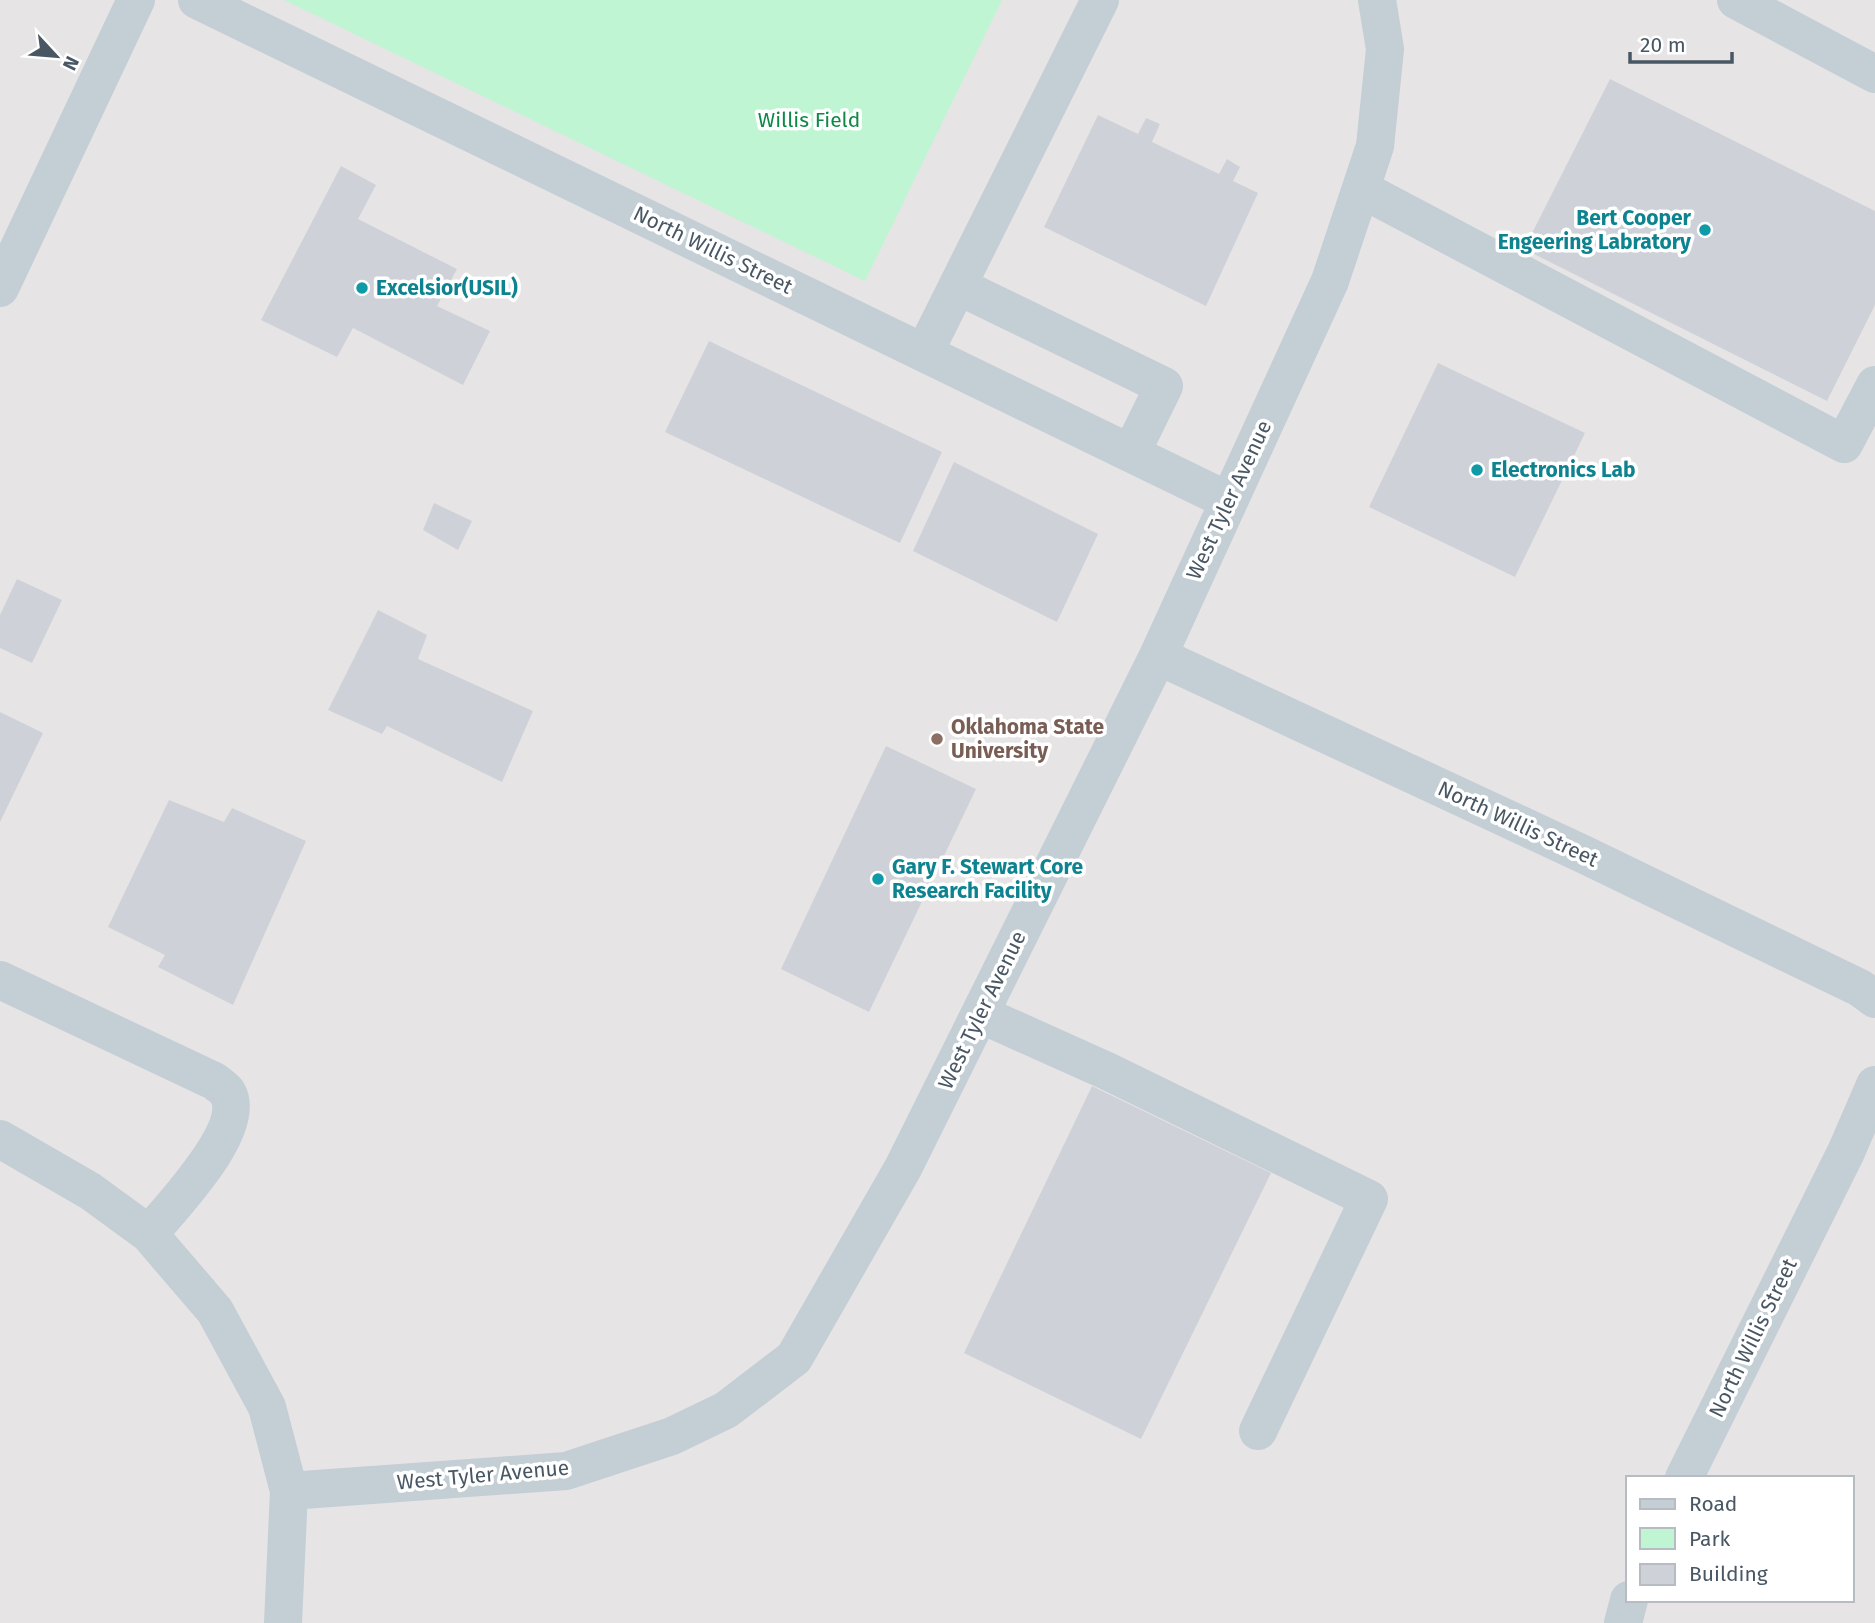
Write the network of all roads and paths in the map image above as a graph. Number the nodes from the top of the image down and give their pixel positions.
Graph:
1 (136, 0) edge
2 (197, 0) edge
3 (1100, 0) edge
4 (1377, 0) edge
5 (1736, 0) edge
6 (1875, 74) edge
7 (1361, 189) junction
8 (958, 286) junction
9 (0, 288) edge
10 (924, 353) junction
11 (1875, 385) edge
12 (1131, 453) junction
13 (1229, 501) junction
14 (1158, 656) junction
15 (0, 980) edge
16 (1875, 999) edge
17 (980, 1014) junction
18 (1875, 1085) edge
19 (0, 1139) edge
20 (149, 1234) junction
21 (1258, 1431) dead end
22 (1685, 1476) edge
23 (289, 1491) junction
24 (1628, 1602) edge
25 (283, 1623) edge
26 (1623, 1623) edge

1 - 9 street
2 - 10 street, North Willis Street
3 - 8 street
4 - 7 street, West Tyler Avenue
5 - 6 street
7 - 11 street
7 - 13 street, West Tyler Avenue
8 - 10 street
8 - 12 street
10 - 12 street, North Willis Street
12 - 13 street, North Willis Street
13 - 14 street, West Tyler Avenue
14 - 16 street, North Willis Street
14 - 17 street, West Tyler Avenue
15 - 20 street
17 - 21 street
17 - 23 street, West Tyler Avenue
18 - 22 street, North Willis Street
19 - 20 street
20 - 23 street
23 - 25 street
24 - 26 street

